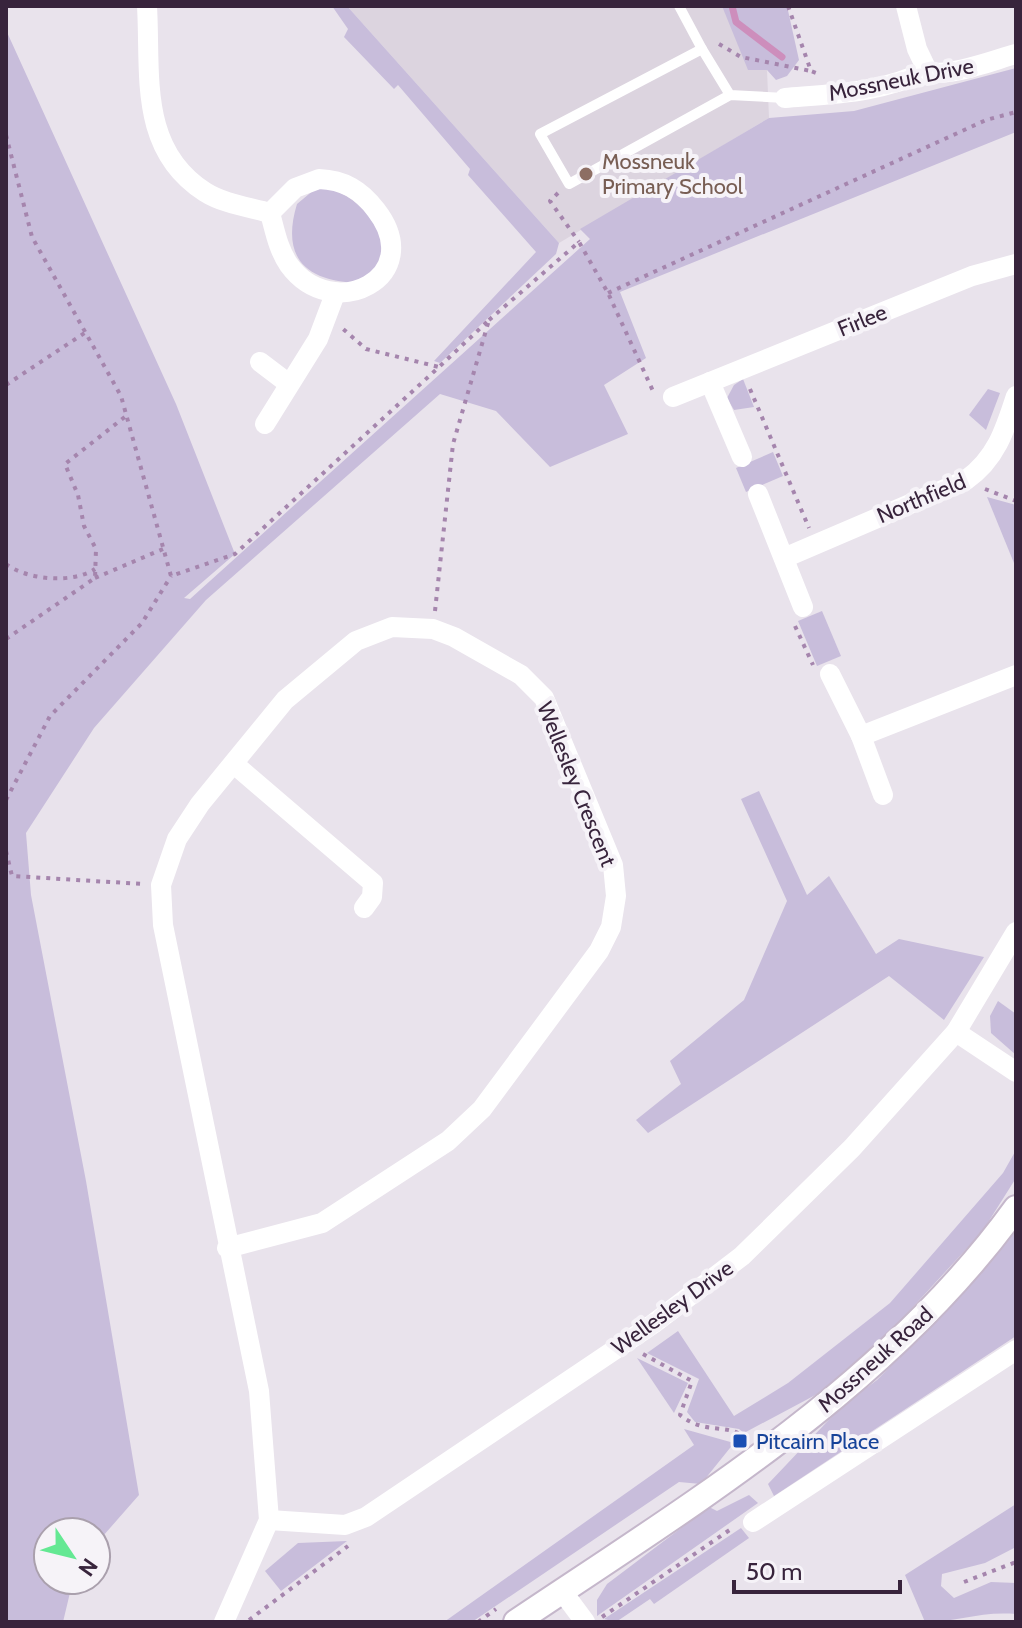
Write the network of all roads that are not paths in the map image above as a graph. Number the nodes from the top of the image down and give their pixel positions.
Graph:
1 (147, 6) edge
2 (679, 6) edge
3 (906, 6) edge
4 (702, 49) junction
5 (1016, 54) edge
6 (927, 70) junction
7 (730, 95) junction
8 (785, 98) joint
9 (270, 213) junction
10 (1016, 264) edge
11 (335, 294) junction
12 (260, 362) dead end
13 (710, 382) junction
14 (289, 384) junction
15 (1016, 396) edge
16 (673, 397) road end
17 (265, 424) dead end
18 (742, 457) dead end
19 (758, 494) dead end
20 (784, 558) junction
21 (803, 607) road end
22 (830, 674) road end
23 (1016, 675) edge
24 (861, 736) junction
25 (234, 764) junction
26 (883, 795) dead end
27 (364, 908) dead end
28 (1016, 932) edge
29 (956, 1032) junction
30 (1016, 1072) edge
31 (1016, 1208) edge
32 (227, 1248) junction
33 (1016, 1350) edge
34 (269, 1520) junction
35 (748, 1521) road end
36 (562, 1591) junction
37 (224, 1622) edge
38 (516, 1622) edge
39 (585, 1622) edge

1 - 9 street
2 - 4 lane
3 - 6 street
4 - 7 lane
4 - 7 lane
5 - 6 street, Mossneuk Drive
6 - 8 street, Mossneuk Drive
7 - 8 lane
9 - 11 street
9 - 11 street
10 - 13 street, Firlee
11 - 14 street
12 - 14 street
13 - 16 street, Firlee
13 - 18 street
14 - 17 street
15 - 20 street, Northfield
19 - 20 street
20 - 21 street
22 - 24 street
23 - 24 street
24 - 26 street
25 - 27 street
25 - 32 street, Wellesley Crescent
25 - 32 street, Wellesley Crescent
28 - 29 street, Wellesley Drive
29 - 30 street
29 - 34 street, Wellesley Drive
31 - 36 street, Mossneuk Road
32 - 34 street, Wellesley Crescent
33 - 35 street
34 - 37 street, Wellesley Crescent
36 - 38 street, Mossneuk Road
36 - 39 street

